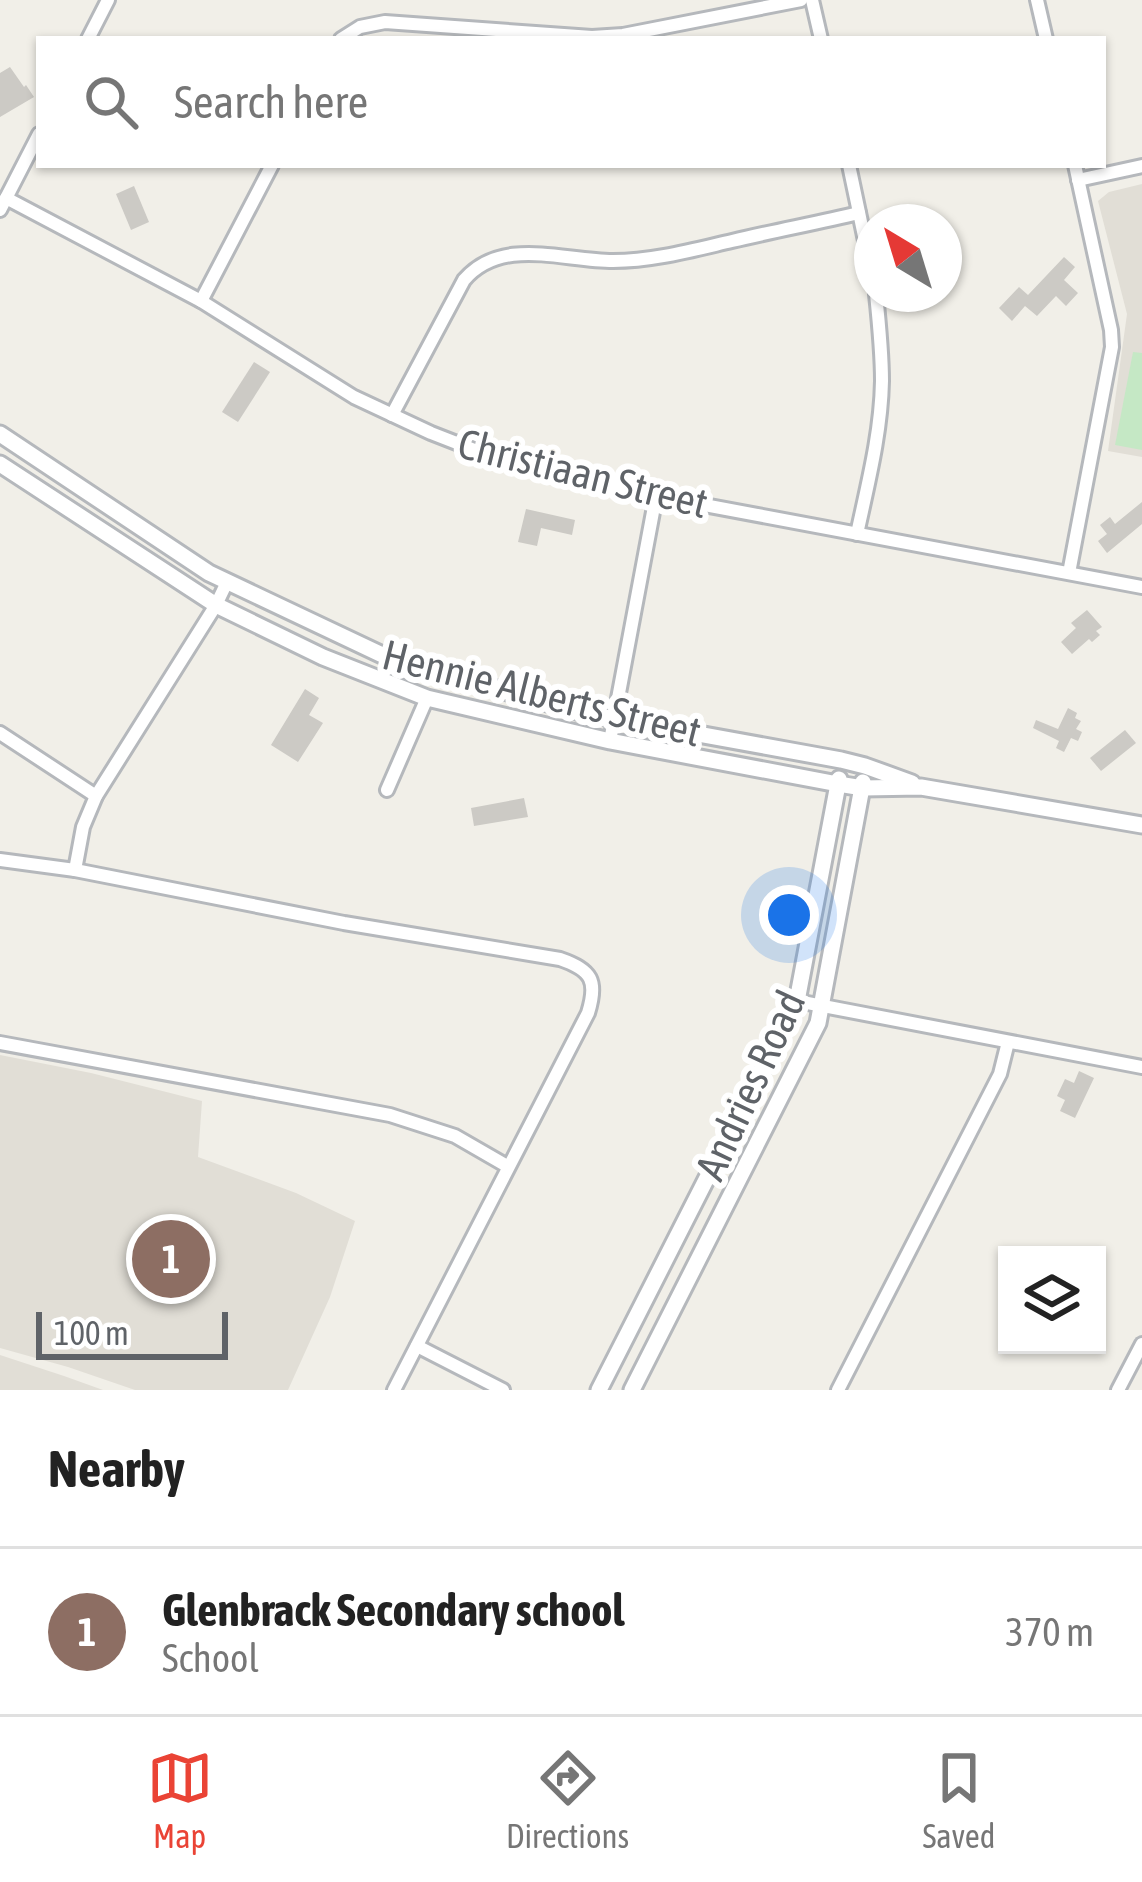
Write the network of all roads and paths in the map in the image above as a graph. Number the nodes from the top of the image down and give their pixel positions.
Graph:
1 (109, 0) edge
2 (801, 0) edge
3 (812, 0) edge
4 (1037, 0) edge
5 (90, 36) edge
6 (346, 36) edge
7 (562, 36) edge
8 (599, 36) edge
9 (820, 36) edge
10 (1045, 36) edge
11 (36, 140) edge
12 (1142, 166) edge
13 (270, 168) edge
14 (850, 168) edge
15 (1076, 168) edge
16 (1078, 180) junction
17 (3, 204) edge
18 (857, 204) edge
19 (854, 214) edge
20 (201, 301) junction
21 (876, 312) edge
22 (392, 415) junction
23 (0, 434) edge
24 (0, 464) edge
25 (656, 496) junction
26 (856, 534) junction
27 (1069, 573) junction
28 (226, 582) junction
29 (1142, 587) edge
30 (216, 605) junction
31 (427, 698) junction
32 (614, 719) junction
33 (0, 733) edge
34 (610, 741) junction
35 (842, 760) junction
36 (865, 766) junction
37 (838, 784) junction
38 (921, 787) junction
39 (862, 788) junction
40 (387, 790) dead end
41 (96, 796) junction
42 (1142, 825) edge
43 (2, 861) edge
44 (75, 870) junction
45 (0, 878) edge
46 (796, 1001) junction
47 (823, 1008) junction
48 (1008, 1042) junction
49 (0, 1043) edge
50 (1142, 1067) edge
51 (507, 1166) junction
52 (1142, 1344) edge
53 (417, 1346) junction
54 (394, 1390) edge
55 (503, 1390) edge
56 (598, 1390) edge
57 (632, 1390) edge
58 (838, 1390) edge
59 (1118, 1390) edge

1 - 5 street
2 - 8 street
3 - 9 street
4 - 10 street
6 - 7 street
11 - 17 street
12 - 16 street
13 - 20 street
14 - 18 street
15 - 16 street
16 - 27 street
17 - 20 street, Christiaan Street
19 - 22 street
20 - 22 street, Christiaan Street
21 - 26 street
22 - 25 street, Christiaan Street
23 - 28 street, Hennie Alberts Street
24 - 30 street, Hennie Alberts Street
25 - 26 street, Christiaan Street
25 - 32 street
26 - 27 street, Christiaan Street
27 - 29 street, Christiaan Street
28 - 30 street
28 - 32 street, Hennie Alberts Street
30 - 31 street, Hennie Alberts Street
30 - 41 street
31 - 34 street, Hennie Alberts Street
31 - 40 street
32 - 34 street
32 - 35 street, Hennie Alberts Street
33 - 41 street
34 - 37 street, Hennie Alberts Street
35 - 36 street, Hennie Alberts Street
35 - 37 street, Andries Road
36 - 38 street, Hennie Alberts Street
36 - 39 street, Andries Road
37 - 39 street, Hennie Alberts Street
37 - 46 street, Andries Road
38 - 39 street, Hennie Alberts Street
38 - 42 street, Hennie Alberts Street
39 - 47 street, Andries Road
41 - 44 street
43 - 44 street
43 - 45 street
44 - 51 street
46 - 47 street
46 - 56 street, Andries Road
47 - 48 street
47 - 57 street, Andries Road
48 - 50 street
48 - 58 street
49 - 51 street
51 - 53 street
52 - 59 street
53 - 54 street
53 - 55 street

